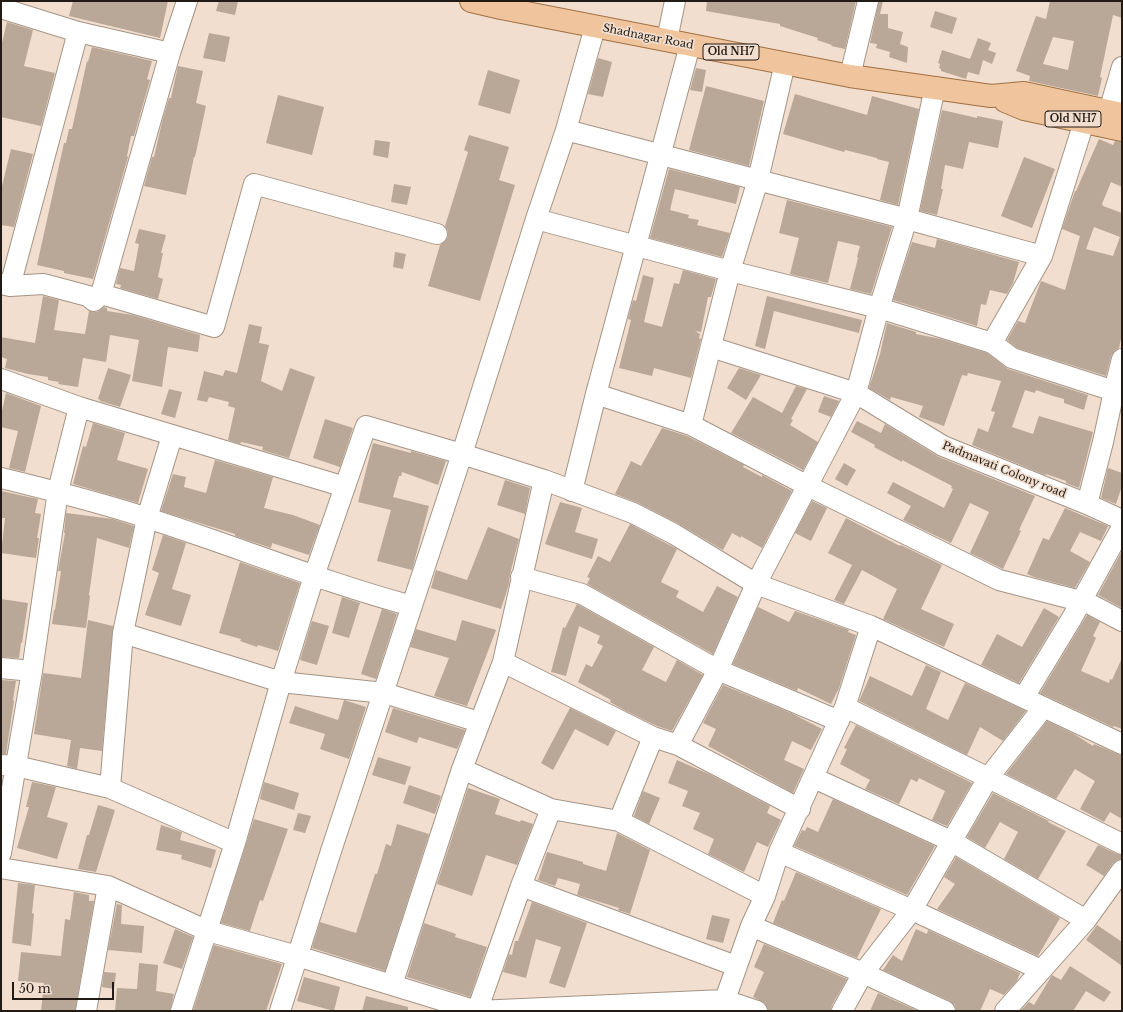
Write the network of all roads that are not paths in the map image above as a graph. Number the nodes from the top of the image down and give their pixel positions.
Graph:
1 (187, 1) edge
2 (474, 1) edge
3 (675, 1) edge
4 (868, 1) edge
5 (1, 8) edge
6 (595, 26) junction
7 (78, 32) junction
8 (668, 40) junction
9 (690, 45) junction
10 (170, 53) junction
11 (785, 63) junction
12 (1122, 67) edge
13 (850, 76) junction
14 (935, 87) junction
15 (992, 96) junction
16 (1115, 112) edge
17 (1084, 122) junction
18 (566, 130) junction
19 (1122, 130) edge
20 (660, 155) junction
21 (758, 180) junction
22 (536, 219) junction
23 (907, 219) junction
24 (437, 234) dead end
25 (636, 247) junction
26 (1042, 256) junction
27 (730, 271) junction
28 (6, 285) edge
29 (100, 294) junction
30 (879, 308) junction
31 (992, 343) junction
32 (711, 347) junction
33 (1122, 359) edge
34 (1, 379) edge
35 (1114, 391) junction
36 (856, 393) junction
37 (596, 394) junction
38 (79, 408) junction
39 (691, 425) junction
40 (1114, 428) edge
41 (172, 436) junction
42 (462, 454) junction
43 (1, 478) edge
44 (544, 480) junction
45 (808, 486) junction
46 (346, 487) junction
47 (58, 491) junction
48 (572, 491) junction
49 (1087, 504) junction
50 (147, 518) junction
51 (1122, 520) edge
52 (1122, 526) edge
53 (314, 576) junction
54 (522, 577) junction
55 (756, 584) junction
56 (1081, 601) junction
57 (412, 606) junction
58 (1122, 621) edge
59 (871, 626) junction
60 (123, 633) junction
61 (503, 662) junction
62 (1, 668) edge
63 (718, 670) junction
64 (32, 671) junction
65 (281, 682) junction
66 (384, 693) junction
67 (1024, 697) junction
68 (1043, 708) junction
69 (842, 714) junction
70 (479, 722) junction
71 (653, 738) junction
72 (1122, 744) edge
73 (678, 745) junction
74 (8, 765) edge
75 (462, 769) junction
76 (814, 778) junction
77 (988, 778) junction
78 (110, 788) junction
79 (551, 809) junction
80 (800, 809) junction
81 (619, 821) junction
82 (951, 841) junction
83 (235, 843) junction
84 (1122, 844) edge
85 (779, 852) junction
86 (1, 853) edge
87 (1, 868) edge
88 (1122, 870) edge
89 (108, 886) junction
90 (521, 886) junction
91 (765, 896) junction
92 (912, 910) junction
93 (1086, 920) junction
94 (750, 926) junction
95 (208, 931) junction
96 (297, 956) junction
97 (736, 966) junction
98 (1041, 970) junction
99 (863, 973) junction
100 (392, 985) junction
101 (722, 1005) edge
102 (86, 1011) edge
103 (181, 1011) edge
104 (280, 1011) edge
105 (477, 1011) edge
106 (757, 1011) edge
107 (842, 1011) edge
108 (944, 1011) edge
109 (1005, 1011) edge

1 - 10 street
2 - 6 main road, Shadnagar Road / Old NH7
3 - 8 street
4 - 13 street
5 - 7 street
6 - 8 main road, Shadnagar Road / Old NH7
6 - 18 street
7 - 10 street
7 - 28 street
8 - 9 main road, Shadnagar Road / Old NH7
9 - 11 main road, Shadnagar Road / Old NH7
9 - 20 street
10 - 29 street
11 - 13 main road, Shadnagar Road / Old NH7
11 - 21 street
12 - 16 street
13 - 14 main road, Shadnagar Road / Old NH7
14 - 15 main road, Shadnagar Road / Old NH7
14 - 23 street
15 - 16 main road, Shadnagar Road / Old NH7
15 - 17 main road, Shadnagar Road / Old NH7
17 - 19 main road, Shadnagar Road / Old NH7
17 - 26 street
18 - 20 street
18 - 22 street
20 - 21 street
20 - 25 street
21 - 23 street
21 - 27 street
22 - 25 street
22 - 42 street
23 - 26 street
23 - 30 street
24 - 29 street
25 - 27 street
25 - 37 street
26 - 31 street
27 - 30 street
27 - 32 street
28 - 29 street
30 - 31 street
30 - 36 street
31 - 35 street
32 - 36 street, Padmavati Colony road
32 - 39 street
33 - 35 street
34 - 38 street
35 - 40 street
36 - 45 street
36 - 49 street, Padmavati Colony road
37 - 39 street
37 - 48 street
38 - 41 street
38 - 47 street
39 - 45 street
40 - 49 street
41 - 46 street
41 - 50 street
42 - 44 street
42 - 46 street
42 - 57 street
43 - 47 street
44 - 48 street
44 - 54 street
45 - 55 street
45 - 56 street
46 - 53 street
47 - 50 street
47 - 64 street
48 - 55 street
49 - 51 street, Padmavati Colony road
50 - 53 street
50 - 60 street
52 - 56 street
53 - 57 street
53 - 65 street
54 - 61 street
54 - 63 street
55 - 59 street
55 - 63 street
56 - 58 street
56 - 67 street
57 - 66 street
59 - 67 street
59 - 69 street
60 - 65 street
60 - 78 street
61 - 70 street
61 - 71 street
62 - 64 street
63 - 69 street
63 - 73 street
64 - 74 street
65 - 66 street
65 - 83 street
66 - 70 street
66 - 96 street
67 - 68 street
68 - 72 street
68 - 77 street
69 - 76 street
69 - 77 street
70 - 75 street
71 - 73 street
71 - 81 street
73 - 80 street
74 - 78 street
74 - 86 street
75 - 79 street
75 - 100 street
76 - 80 street
76 - 82 street
77 - 82 street
77 - 84 street
78 - 83 street
79 - 81 street
79 - 90 street
80 - 85 street
81 - 91 street
82 - 92 street
82 - 93 street
83 - 95 street
85 - 91 street
85 - 92 street
87 - 89 street
88 - 93 street
89 - 95 street
89 - 102 street
90 - 97 street
90 - 105 street
91 - 94 street
92 - 98 street
92 - 99 street
93 - 98 street
94 - 97 street
94 - 99 street
95 - 96 street
95 - 103 street
96 - 100 street
96 - 104 street
97 - 101 street
98 - 109 street
99 - 107 street
99 - 108 street
100 - 105 street
101 - 105 street
101 - 106 street

